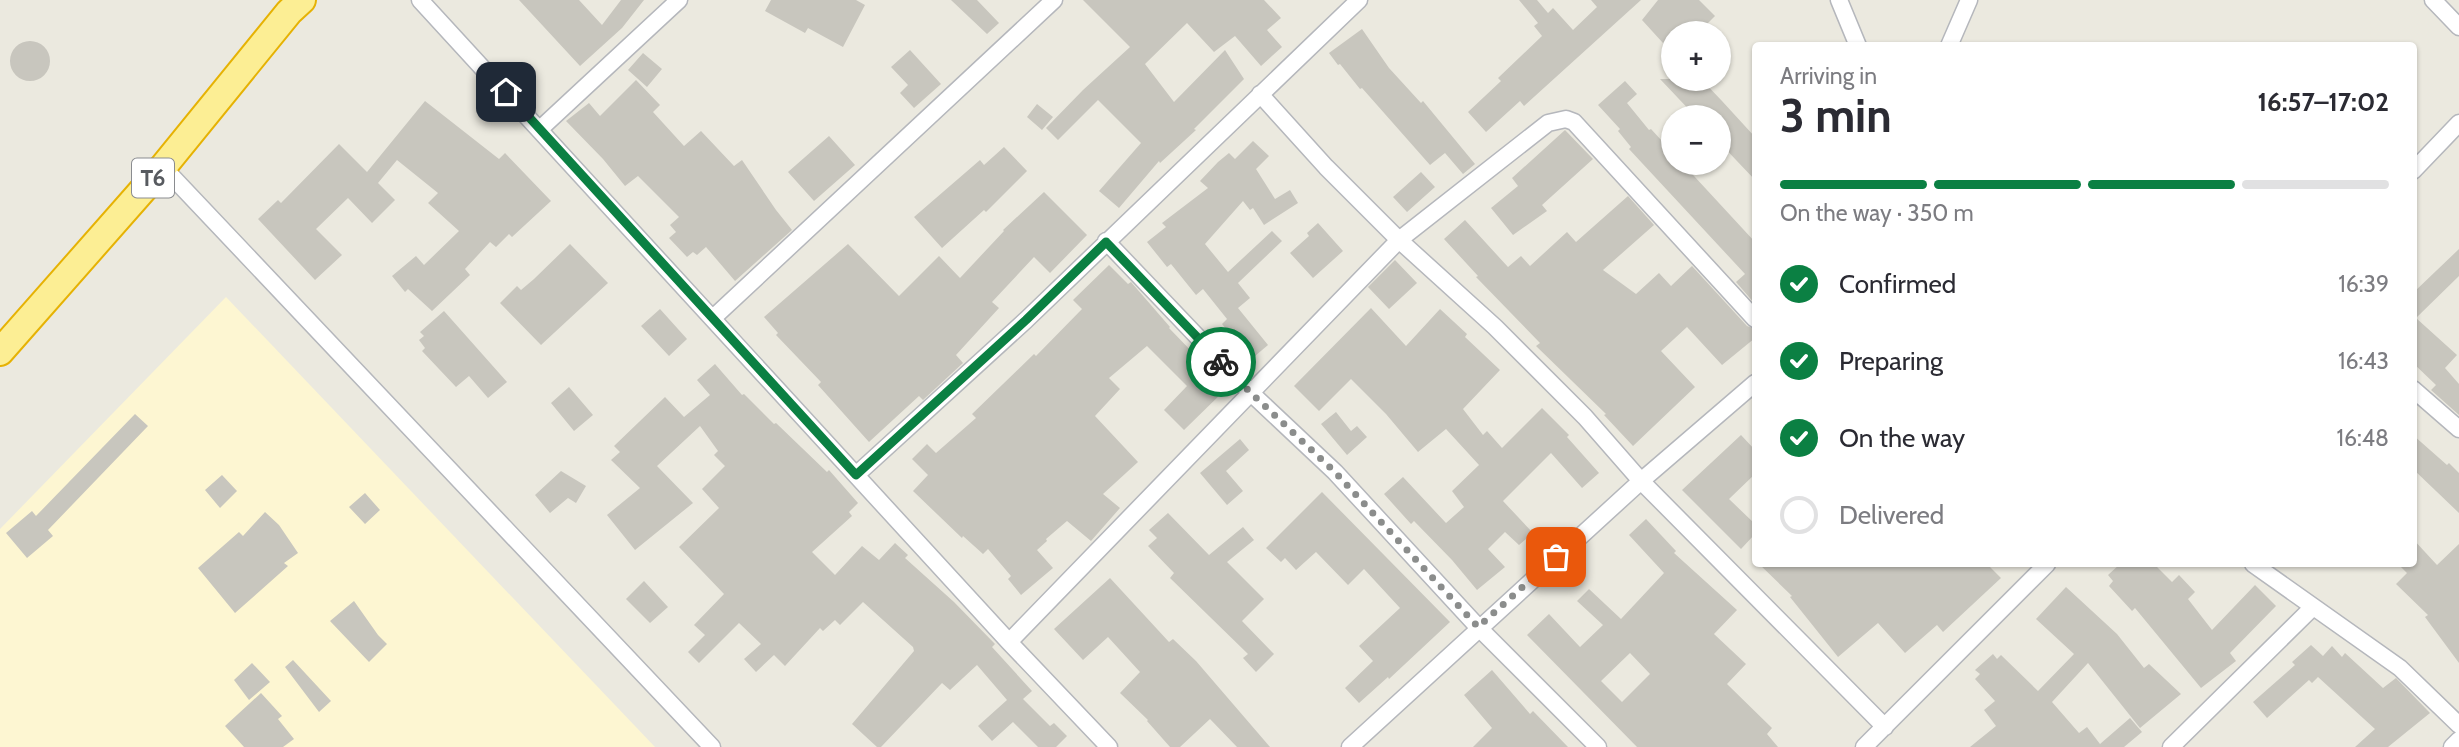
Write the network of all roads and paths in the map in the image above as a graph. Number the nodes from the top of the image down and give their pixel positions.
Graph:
1 (420, 0) edge
2 (679, 0) edge
3 (1054, 0) edge
4 (1359, 0) edge
5 (1839, 0) edge
6 (1969, 0) edge
7 (2433, 0) edge
8 (290, 4) edge
9 (2459, 27) edge
10 (1856, 42) edge
11 (1951, 42) edge
12 (1260, 93) junction
13 (540, 129) junction
14 (2456, 131) edge
15 (163, 167) junction
16 (2417, 167) edge
17 (1399, 240) junction
18 (1106, 242) junction
19 (1752, 316) edge
20 (713, 318) junction
21 (0, 352) edge
22 (1752, 386) edge
23 (2417, 392) edge
24 (1251, 393) junction
25 (2459, 429) edge
26 (856, 475) junction
27 (1640, 481) junction
28 (2044, 567) edge
29 (2257, 567) edge
30 (2312, 608) junction
31 (1478, 627) junction
32 (1009, 642) junction
33 (2459, 725) edge
34 (1885, 727) junction
35 (2459, 740) edge
36 (712, 747) edge
37 (1109, 747) edge
38 (1350, 747) edge
39 (1598, 747) edge
40 (1864, 747) edge
41 (2171, 747) edge
42 (2452, 747) edge

1 - 13 street
2 - 13 street
3 - 20 street
4 - 12 street
5 - 10 street
6 - 11 street
7 - 9 street
8 - 15 highway, T6
12 - 17 street
12 - 18 street
13 - 20 street
14 - 16 street
15 - 21 highway, T6
15 - 36 street
17 - 19 street
17 - 24 street
17 - 27 street
18 - 24 street
18 - 26 street
20 - 26 street
22 - 27 street
23 - 25 street
24 - 31 street
24 - 32 street
26 - 32 street
27 - 31 street
27 - 34 street
28 - 34 street
29 - 30 street
30 - 33 street
30 - 41 street
31 - 38 street
31 - 39 street
32 - 37 street
34 - 40 street
35 - 42 street

